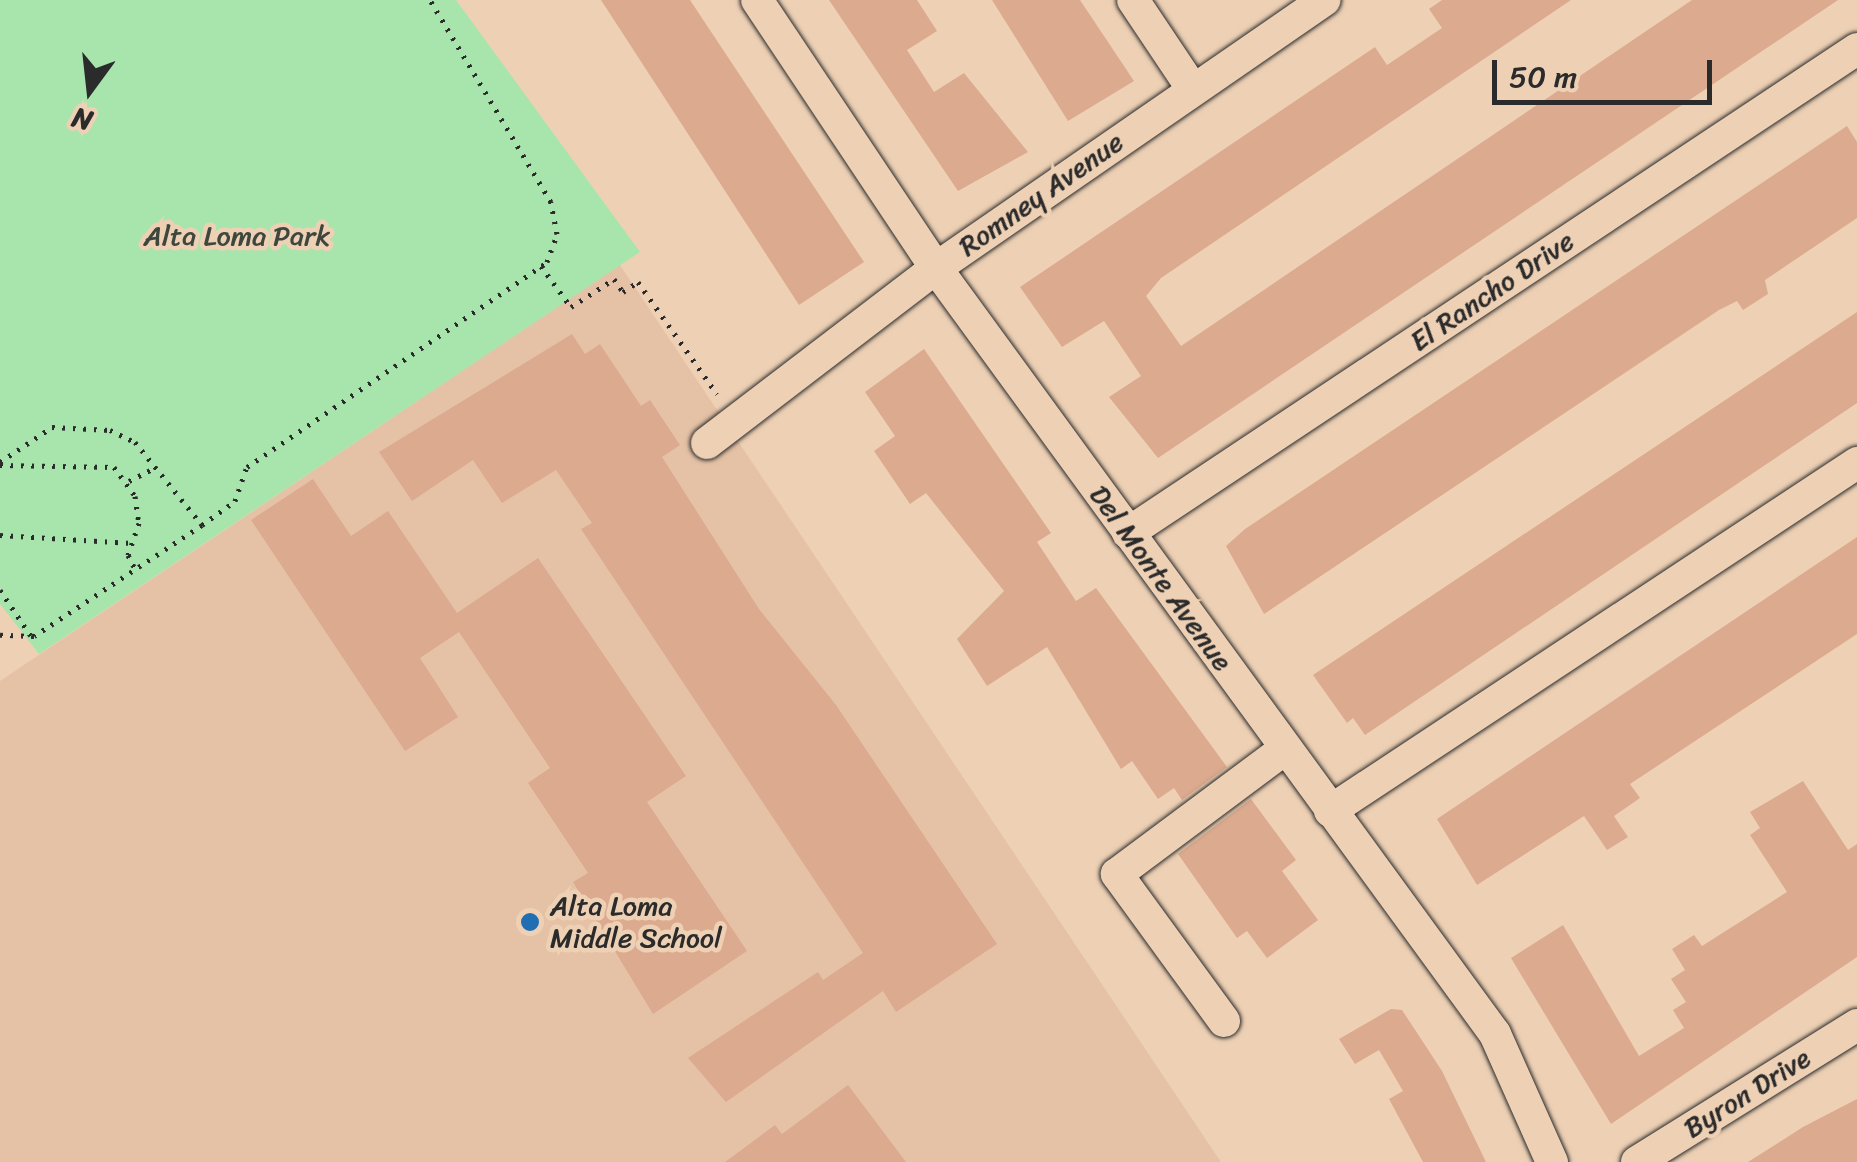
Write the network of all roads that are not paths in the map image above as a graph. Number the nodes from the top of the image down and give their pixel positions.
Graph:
1 (757, 0) edge
2 (1133, 0) edge
3 (1324, 0) edge
4 (1857, 50) edge
5 (1192, 88) junction
6 (936, 268) junction
7 (707, 443) dead end
8 (1857, 463) edge
9 (1128, 533) junction
10 (1285, 750) junction
11 (1330, 811) junction
12 (1224, 1021) dead end
13 (1857, 1025) edge
14 (1552, 1162) edge
15 (1638, 1162) edge

1 - 6 street, Del Monte Avenue
2 - 5 street
3 - 5 street, Romney Avenue
4 - 9 street, El Rancho Drive
5 - 6 street, Romney Avenue
6 - 7 street, Romney Avenue
6 - 9 street, Del Monte Avenue
8 - 11 street
9 - 10 street, Del Monte Avenue
10 - 11 street, Del Monte Avenue
10 - 12 street
11 - 14 street, Del Monte Avenue
13 - 15 street, Byron Drive

